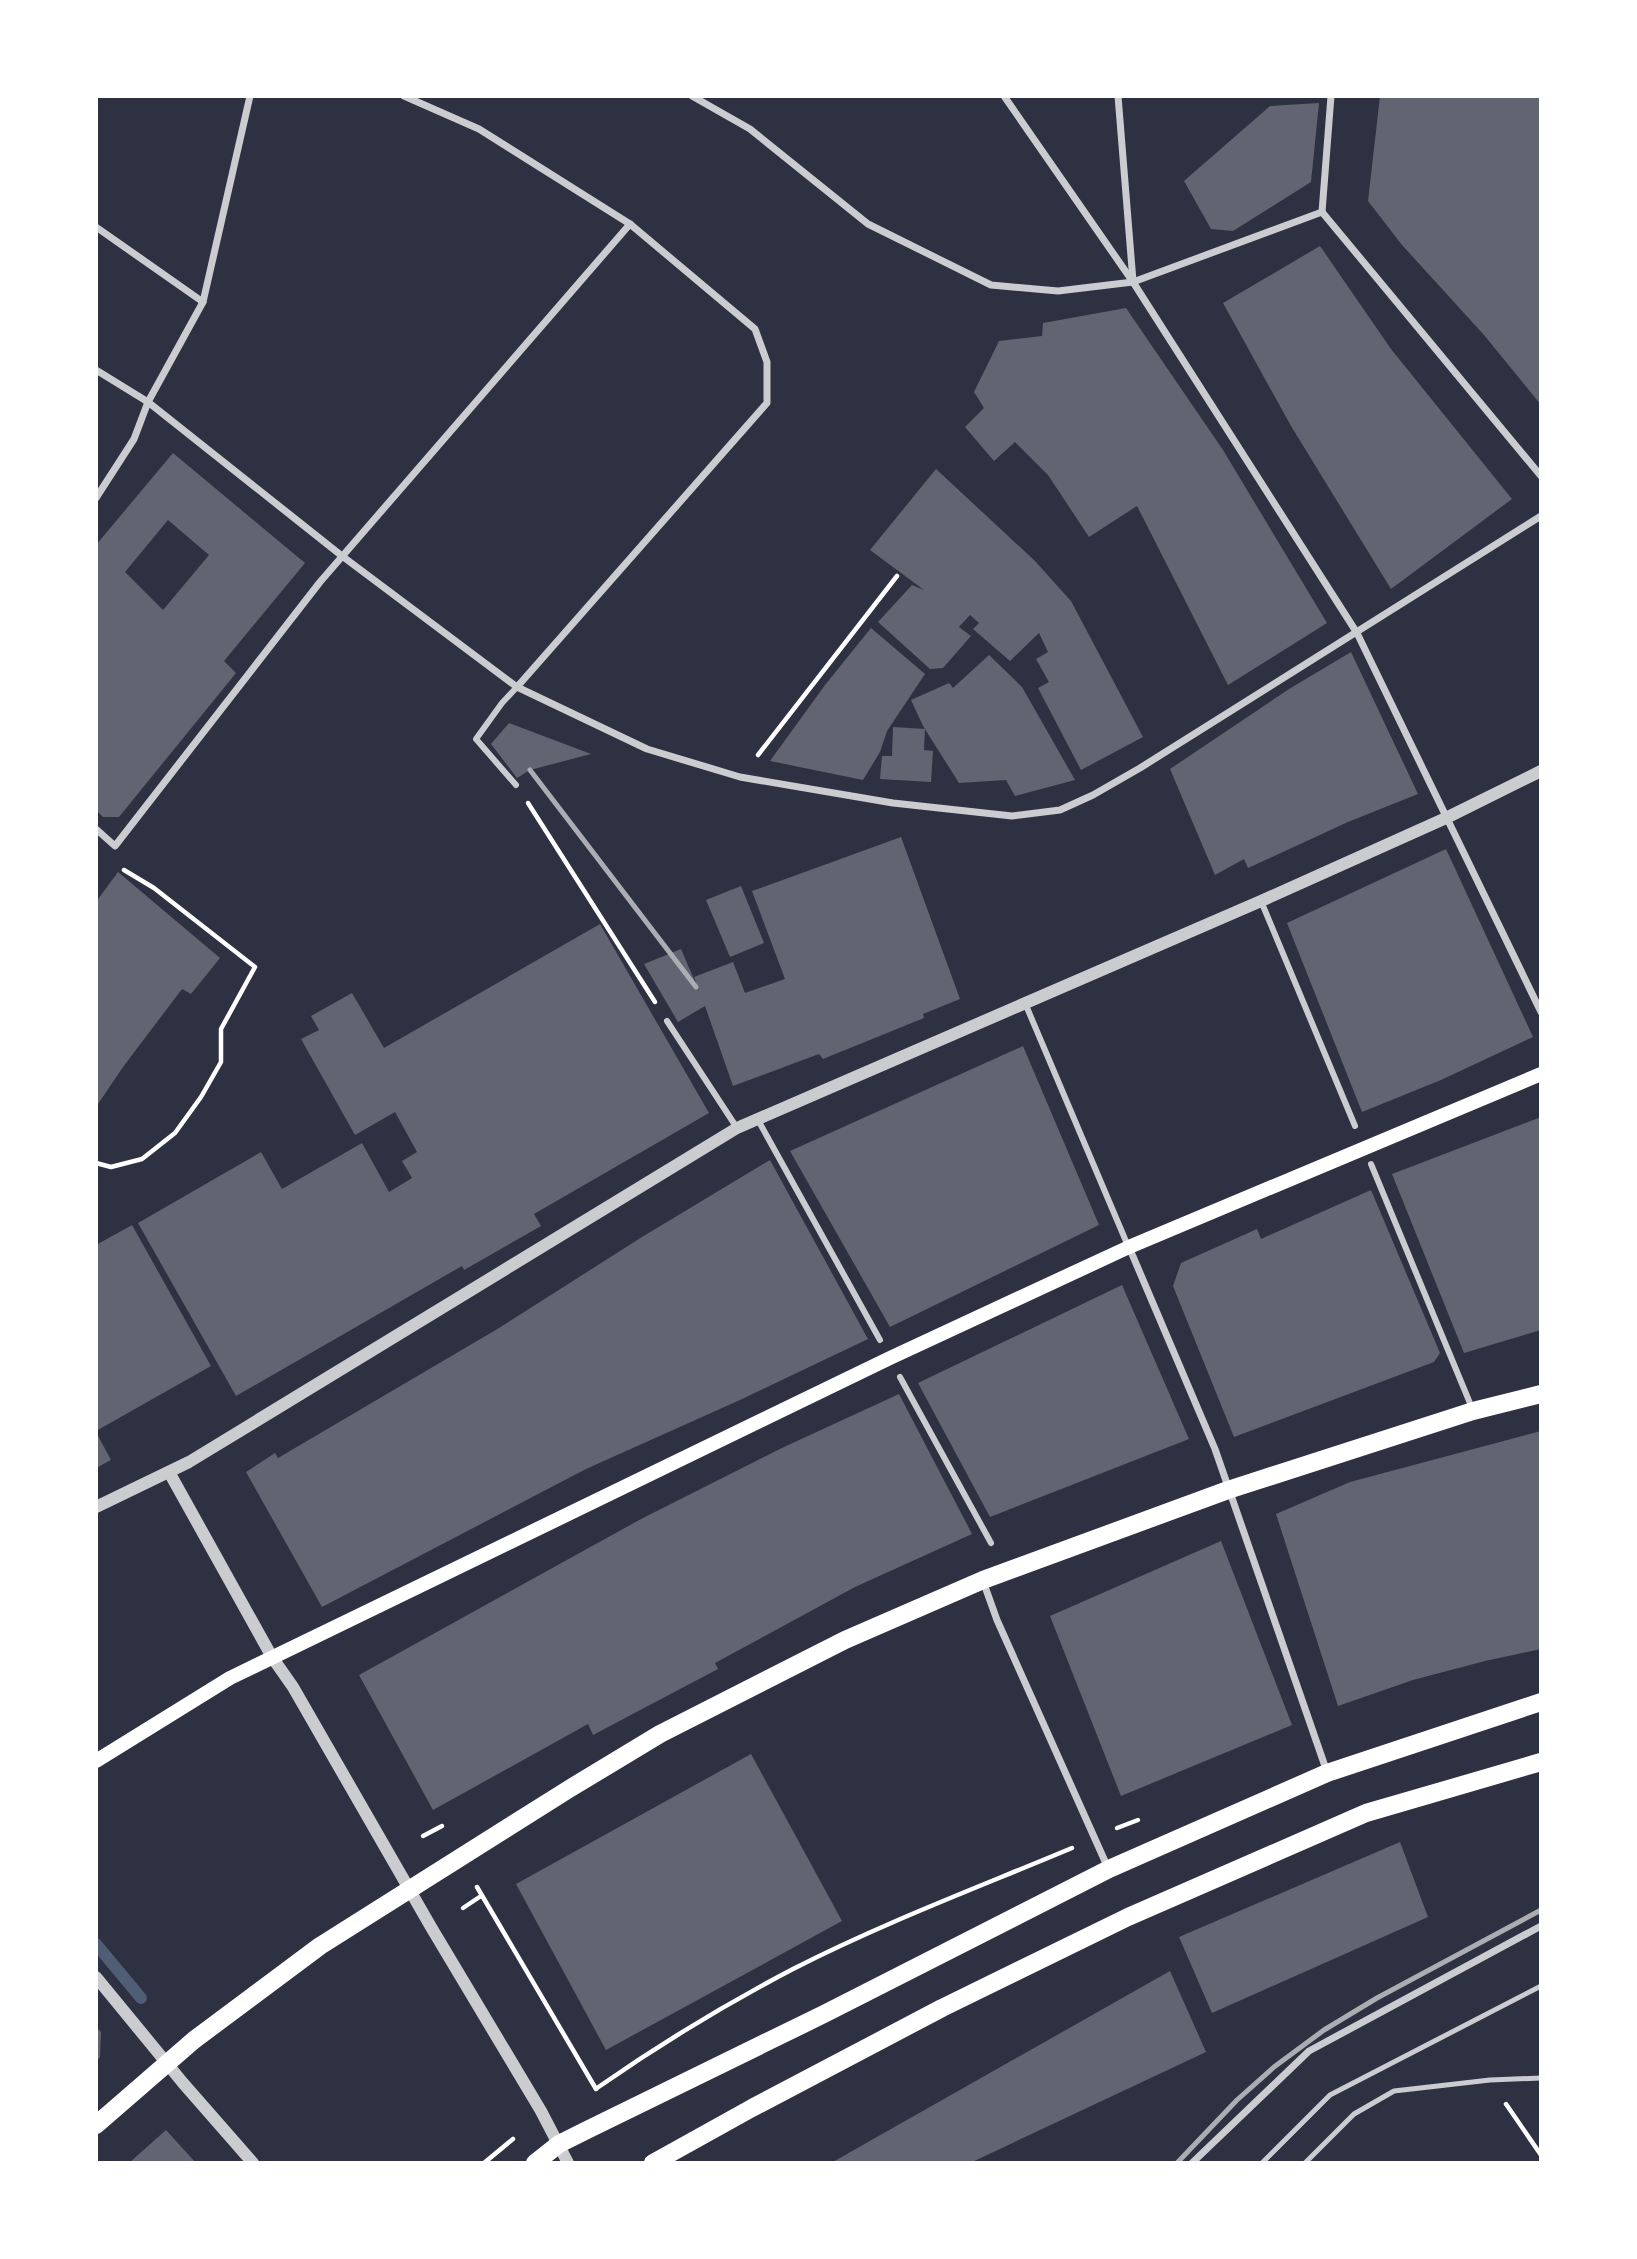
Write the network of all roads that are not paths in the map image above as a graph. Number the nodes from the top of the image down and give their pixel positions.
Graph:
1 (250, 96) edge
2 (404, 96) edge
3 (692, 96) edge
4 (1004, 96) edge
5 (1118, 96) edge
6 (1331, 96) edge
7 (1322, 212) junction
8 (630, 224) junction
9 (96, 227) edge
10 (1133, 282) junction
11 (203, 302) junction
12 (96, 370) edge
13 (148, 402) junction
14 (1541, 476) edge
15 (96, 498) edge
16 (1541, 516) edge
17 (342, 556) junction
18 (1357, 633) junction
19 (517, 687) junction
20 (1541, 771) edge
21 (516, 785) road end
22 (1446, 818) junction
23 (96, 829) edge
24 (1261, 901) junction
25 (1025, 1003) junction
26 (1541, 1012) edge
27 (667, 1021) road end
28 (1541, 1074) edge
29 (757, 1118) junction
30 (1355, 1126) dead end
31 (737, 1128) junction
32 (1371, 1164) dead end
33 (1129, 1247) junction
34 (880, 1340) dead end
35 (900, 1377) dead end
36 (1541, 1394) edge
37 (1474, 1411) junction
38 (169, 1472) junction
39 (1228, 1490) junction
40 (96, 1507) edge
41 (991, 1543) dead end
42 (983, 1580) junction
43 (272, 1657) junction
44 (1541, 1702) edge
45 (96, 1760) edge
46 (1541, 1762) edge
47 (1327, 1773) junction
48 (1109, 1869) junction
49 (409, 1888) junction
50 (1541, 1926) edge
51 (96, 1977) edge
52 (1541, 1986) edge
53 (167, 2062) junction
54 (1541, 2078) edge
55 (96, 2125) edge
56 (559, 2144) junction
57 (253, 2163) edge
58 (535, 2163) edge
59 (568, 2163) edge
60 (653, 2163) edge
61 (1192, 2163) edge
62 (1262, 2163) edge
63 (1305, 2163) edge

1 - 11 street
2 - 8 street
3 - 10 street
4 - 10 street
5 - 10 street
6 - 7 street
7 - 10 street
7 - 14 street
8 - 17 street
8 - 19 street
9 - 11 street
10 - 18 street
11 - 13 street
12 - 13 street
13 - 15 street
13 - 17 street
16 - 18 street
17 - 19 street
17 - 23 street
18 - 19 street
18 - 22 street
19 - 21 street
20 - 22 street
22 - 24 street
22 - 26 street
24 - 25 street
24 - 30 street
25 - 29 street
25 - 33 street
27 - 31 street
28 - 33 main road
29 - 31 street
29 - 34 street
31 - 38 street
32 - 37 street
33 - 39 street
33 - 43 main road
35 - 41 street
36 - 37 main road
37 - 39 main road
38 - 40 street
38 - 43 street
39 - 42 main road
39 - 47 street
42 - 48 street
42 - 49 main road
43 - 45 main road
43 - 49 street
44 - 47 main road
46 - 60 main road
47 - 48 main road
48 - 56 main road
49 - 53 main road
49 - 56 street
50 - 61 street
51 - 53 street
52 - 62 lane
53 - 55 main road
53 - 57 street
54 - 63 lane
56 - 58 main road
56 - 59 street

